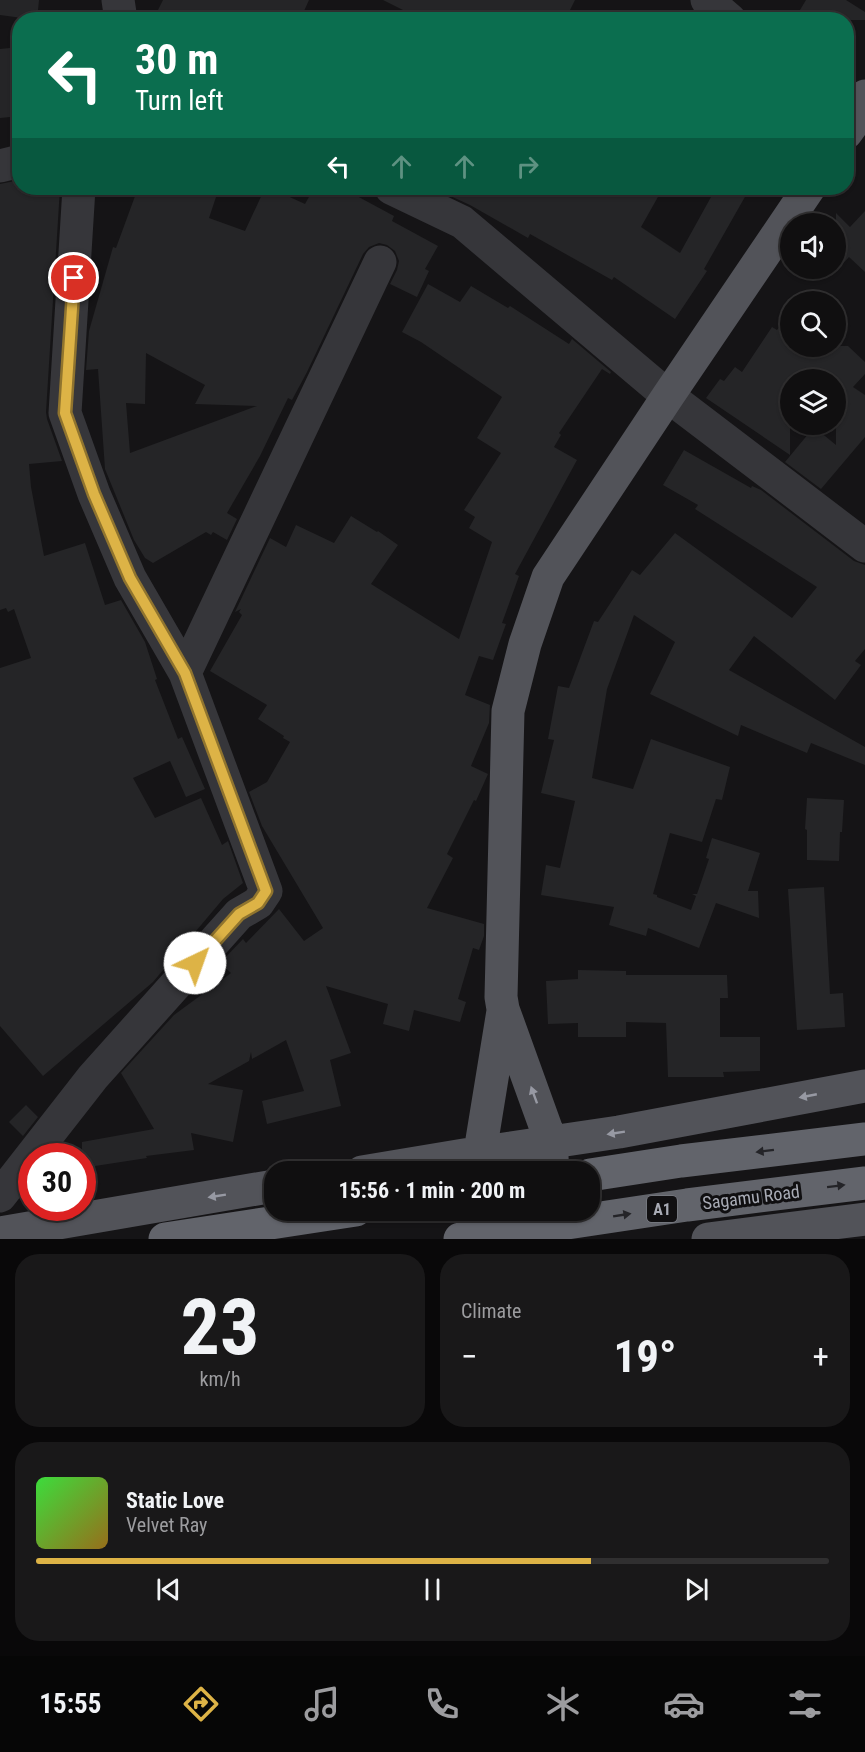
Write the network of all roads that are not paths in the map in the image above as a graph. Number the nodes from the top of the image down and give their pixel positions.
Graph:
1 (706, 0) edge
2 (720, 12) edge
3 (79, 195) edge
4 (406, 195) edge
5 (804, 195) edge
6 (380, 262) dead end
7 (668, 396) junction
8 (865, 546) edge
9 (185, 673) junction
10 (503, 1009) junction
11 (865, 1086) edge
12 (865, 1139) edge
13 (552, 1157) edge
14 (481, 1161) edge
15 (495, 1161) edge
16 (600, 1173) edge
17 (865, 1183) edge
18 (264, 1188) edge
19 (0, 1196) edge
20 (865, 1220) edge
21 (284, 1221) edge
22 (490, 1221) edge
23 (557, 1221) edge
24 (0, 1233) edge
25 (165, 1239) edge
26 (460, 1239) edge
27 (492, 1239) edge
28 (558, 1239) edge
29 (708, 1239) edge

1 - 2 street
3 - 9 street
4 - 7 street
5 - 7 main road
6 - 9 street
7 - 8 street
7 - 10 main road
9 - 19 street
13 -> 10 main road
10 - 14 main road
11 -> 13 main road
12 -> 16 highway
13 - 15 main road
26 -> 17 highway, Sagamu Road / A1, bridge
18 -> 24 main road
20 - 29 main road
21 - 25 highway
22 - 27 main road
23 - 28 main road

